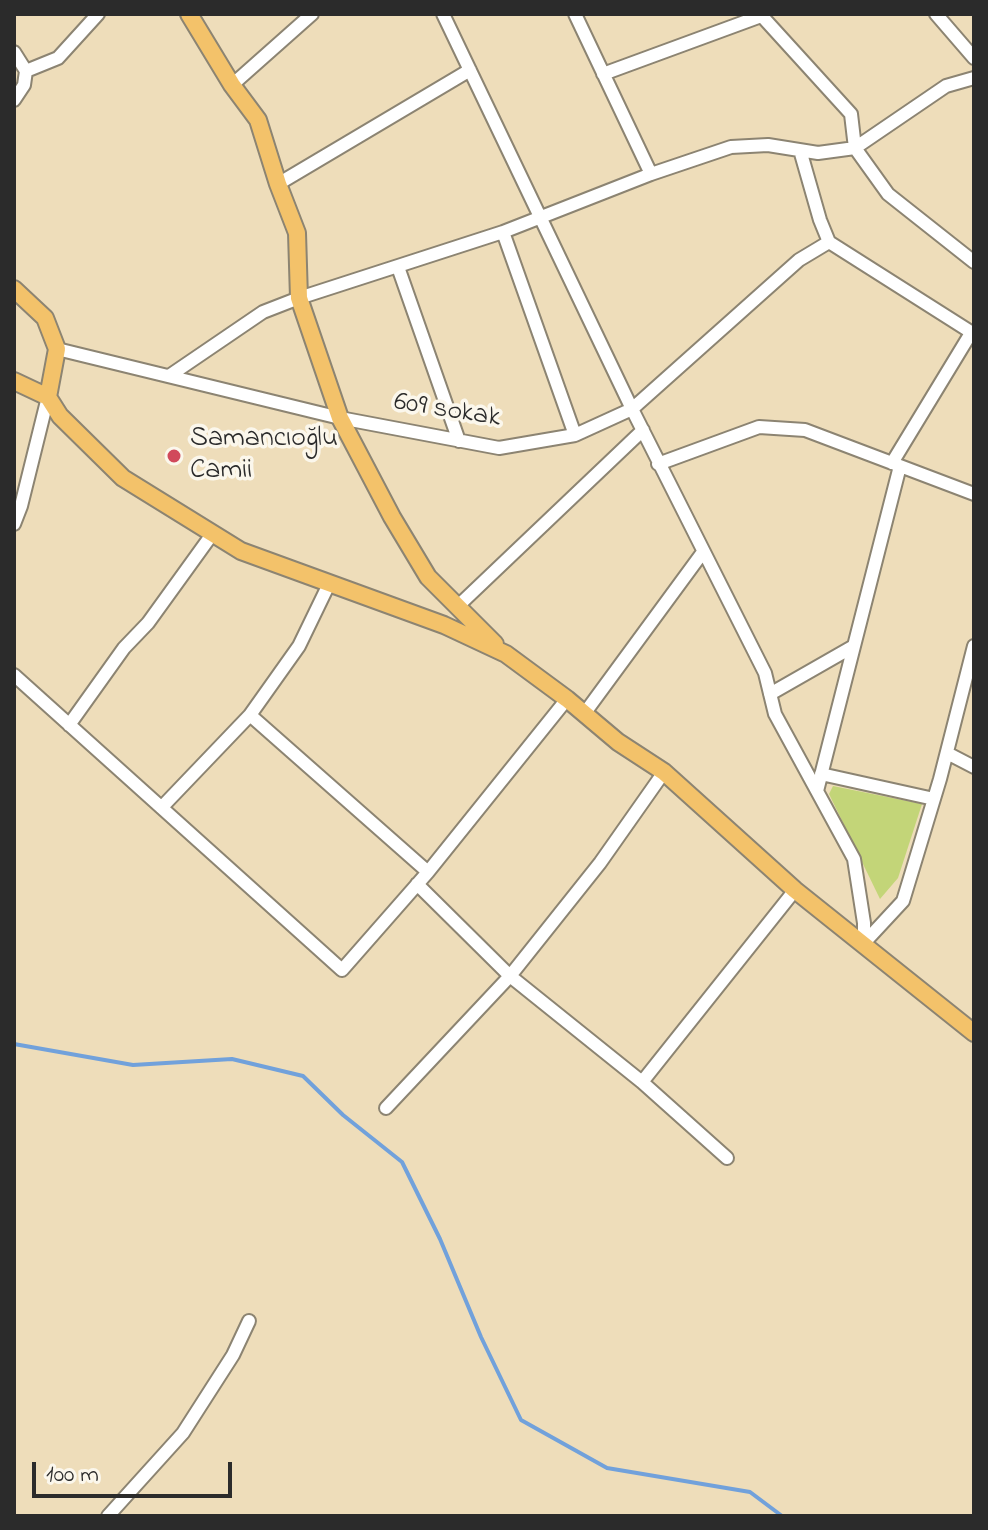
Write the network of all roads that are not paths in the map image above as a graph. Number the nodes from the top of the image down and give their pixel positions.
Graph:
1 (98, 14) edge
2 (189, 14) edge
3 (312, 14) edge
4 (443, 14) edge
5 (575, 14) edge
6 (936, 14) edge
7 (761, 15) edge
8 (14, 52) edge
9 (974, 58) edge
10 (470, 70) junction
11 (26, 71) junction
12 (603, 74) junction
13 (974, 78) edge
14 (232, 85) junction
15 (14, 100) edge
16 (855, 148) junction
17 (800, 150) junction
18 (651, 174) junction
19 (278, 184) junction
20 (539, 219) junction
21 (503, 232) junction
22 (829, 242) junction
23 (974, 262) edge
24 (398, 267) junction
25 (14, 289) edge
26 (299, 298) junction
27 (973, 333) edge
28 (57, 349) junction
29 (169, 376) junction
30 (14, 381) edge
31 (48, 397) junction
32 (632, 409) junction
33 (340, 418) junction
34 (643, 430) junction
35 (575, 435) junction
36 (459, 441) junction
37 (658, 464) junction
38 (896, 465) junction
39 (974, 494) edge
40 (18, 506) edge
41 (14, 524) edge
42 (213, 533) junction
43 (703, 552) junction
44 (329, 584) junction
45 (457, 607) junction
46 (854, 646) junction
47 (974, 646) edge
48 (506, 654) junction
49 (14, 675) edge
50 (770, 694) junction
51 (567, 699) junction
52 (584, 714) junction
53 (250, 715) junction
54 (69, 725) junction
55 (947, 753) junction
56 (974, 767) edge
57 (664, 772) junction
58 (821, 774) junction
59 (817, 791) junction
60 (934, 799) junction
61 (162, 807) junction
62 (428, 872) junction
63 (417, 884) junction
64 (795, 890) junction
65 (864, 943) junction
66 (510, 976) junction
67 (974, 1033) edge
68 (642, 1082) junction
69 (386, 1108) dead end
70 (727, 1158) dead end
71 (249, 1321) dead end
72 (108, 1516) edge

1 - 11 street
2 - 14 main road
3 - 14 street
4 - 10 street
5 - 12 street
6 - 9 street
7 - 12 street
7 - 16 street
8 - 11 street
10 - 19 street
10 - 20 street
11 - 15 street
12 - 18 street
13 - 16 street
14 - 19 main road
16 - 17 street
16 - 23 street
17 - 18 street
17 - 22 street
18 - 20 street
19 - 26 main road
20 - 21 street
20 - 32 street
21 - 24 street
21 - 35 street
22 - 27 street
22 - 32 street, 609 sokak
24 - 26 street
24 - 36 street
25 - 28 main road
26 - 29 street
26 - 33 main road
27 - 38 street
28 - 29 street, 609 sokak
28 - 31 main road
29 - 33 street, 609 sokak
30 - 31 main road
31 - 40 street
31 - 42 main road
32 - 34 street
32 - 35 street, 609 sokak
33 - 36 street, 609 sokak
33 - 45 main road
34 - 37 street
34 - 45 street
35 - 36 street, 609 sokak
37 - 38 street
37 - 43 street
38 - 39 street
38 - 46 street
40 - 41 street
42 - 44 main road
42 - 54 street
43 - 50 street
43 - 52 street
44 - 48 main road
44 - 53 street
45 - 48 main road
46 - 50 street
46 - 58 street
47 - 55 street
48 - 51 main road
49 - 54 street
50 - 59 street
51 - 52 main road
51 - 62 street
52 - 57 main road
53 - 61 street
53 - 62 street
54 - 61 street
55 - 56 street
55 - 60 street
57 - 64 main road
57 - 66 street
58 - 59 street
58 - 60 street
59 - 65 street
60 - 65 street
61 - 63 street
62 - 63 street
63 - 66 street
64 - 65 main road
64 - 68 street
65 - 67 main road
66 - 68 street
66 - 69 street
68 - 70 street
71 - 72 street

